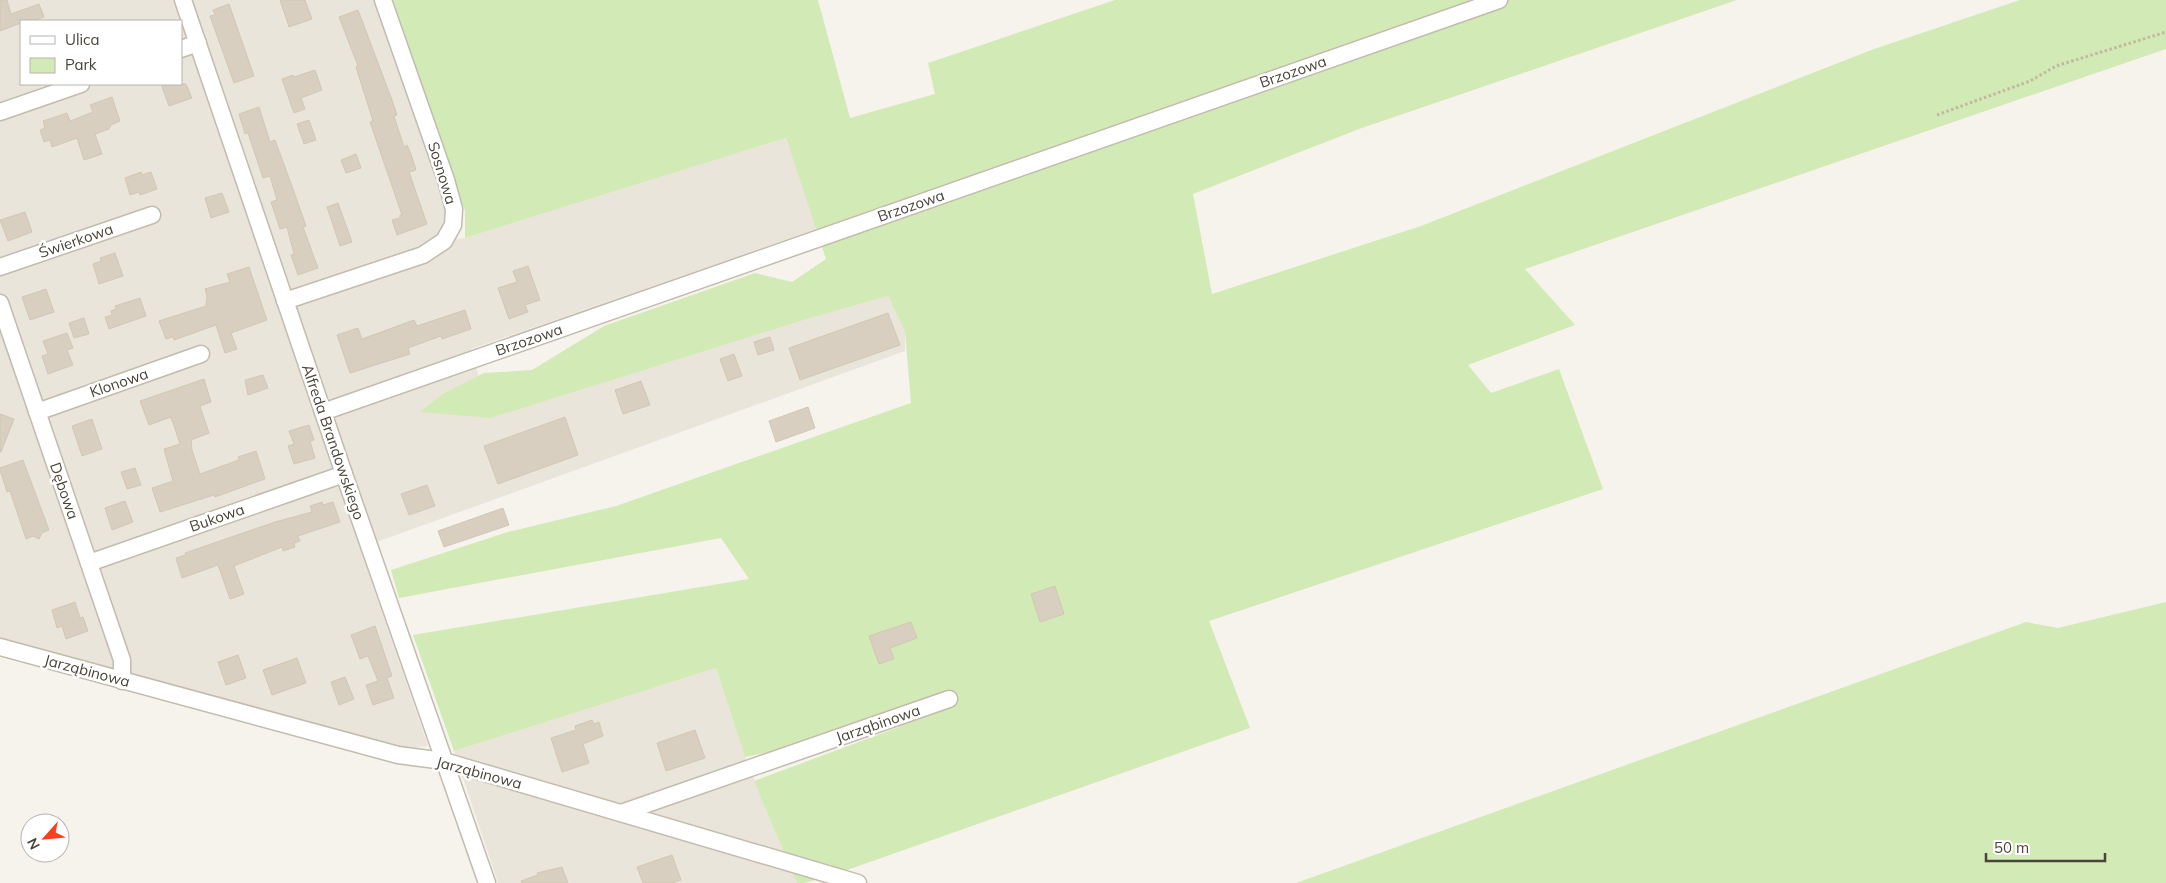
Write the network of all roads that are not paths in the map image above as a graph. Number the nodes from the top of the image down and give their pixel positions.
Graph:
1 (183, 0) edge
2 (383, 0) edge
3 (1500, 0) edge
4 (198, 43) junction
5 (182, 49) edge
6 (78, 85) edge
7 (0, 112) edge
8 (152, 214) dead end
9 (0, 267) edge
10 (285, 301) junction
11 (0, 303) edge
12 (201, 354) dead end
13 (37, 412) junction
14 (323, 412) junction
15 (344, 474) junction
16 (89, 563) junction
17 (0, 648) edge
18 (122, 680) junction
19 (949, 699) dead end
20 (444, 762) junction
21 (621, 813) junction
22 (487, 883) edge
23 (858, 883) edge

1 - 4 street, Alfreda Brandowskiego
2 - 10 street, Sosnowa
3 - 14 street, Brzozowa
4 - 5 street
4 - 10 street, Alfreda Brandowskiego
6 - 7 street
8 - 9 street, Świerkowa
10 - 14 street, Alfreda Brandowskiego
11 - 13 street, Dębowa
12 - 13 street, Klonowa
13 - 16 street, Dębowa
14 - 15 street, Alfreda Brandowskiego
15 - 16 street, Bukowa
15 - 20 street, Alfreda Brandowskiego
16 - 18 street, Dębowa
17 - 18 street, Jarząbinowa
18 - 20 street, Jarząbinowa
19 - 21 street, Jarząbinowa
20 - 21 street, Jarząbinowa
20 - 22 street, Alfreda Brandowskiego
21 - 23 street

